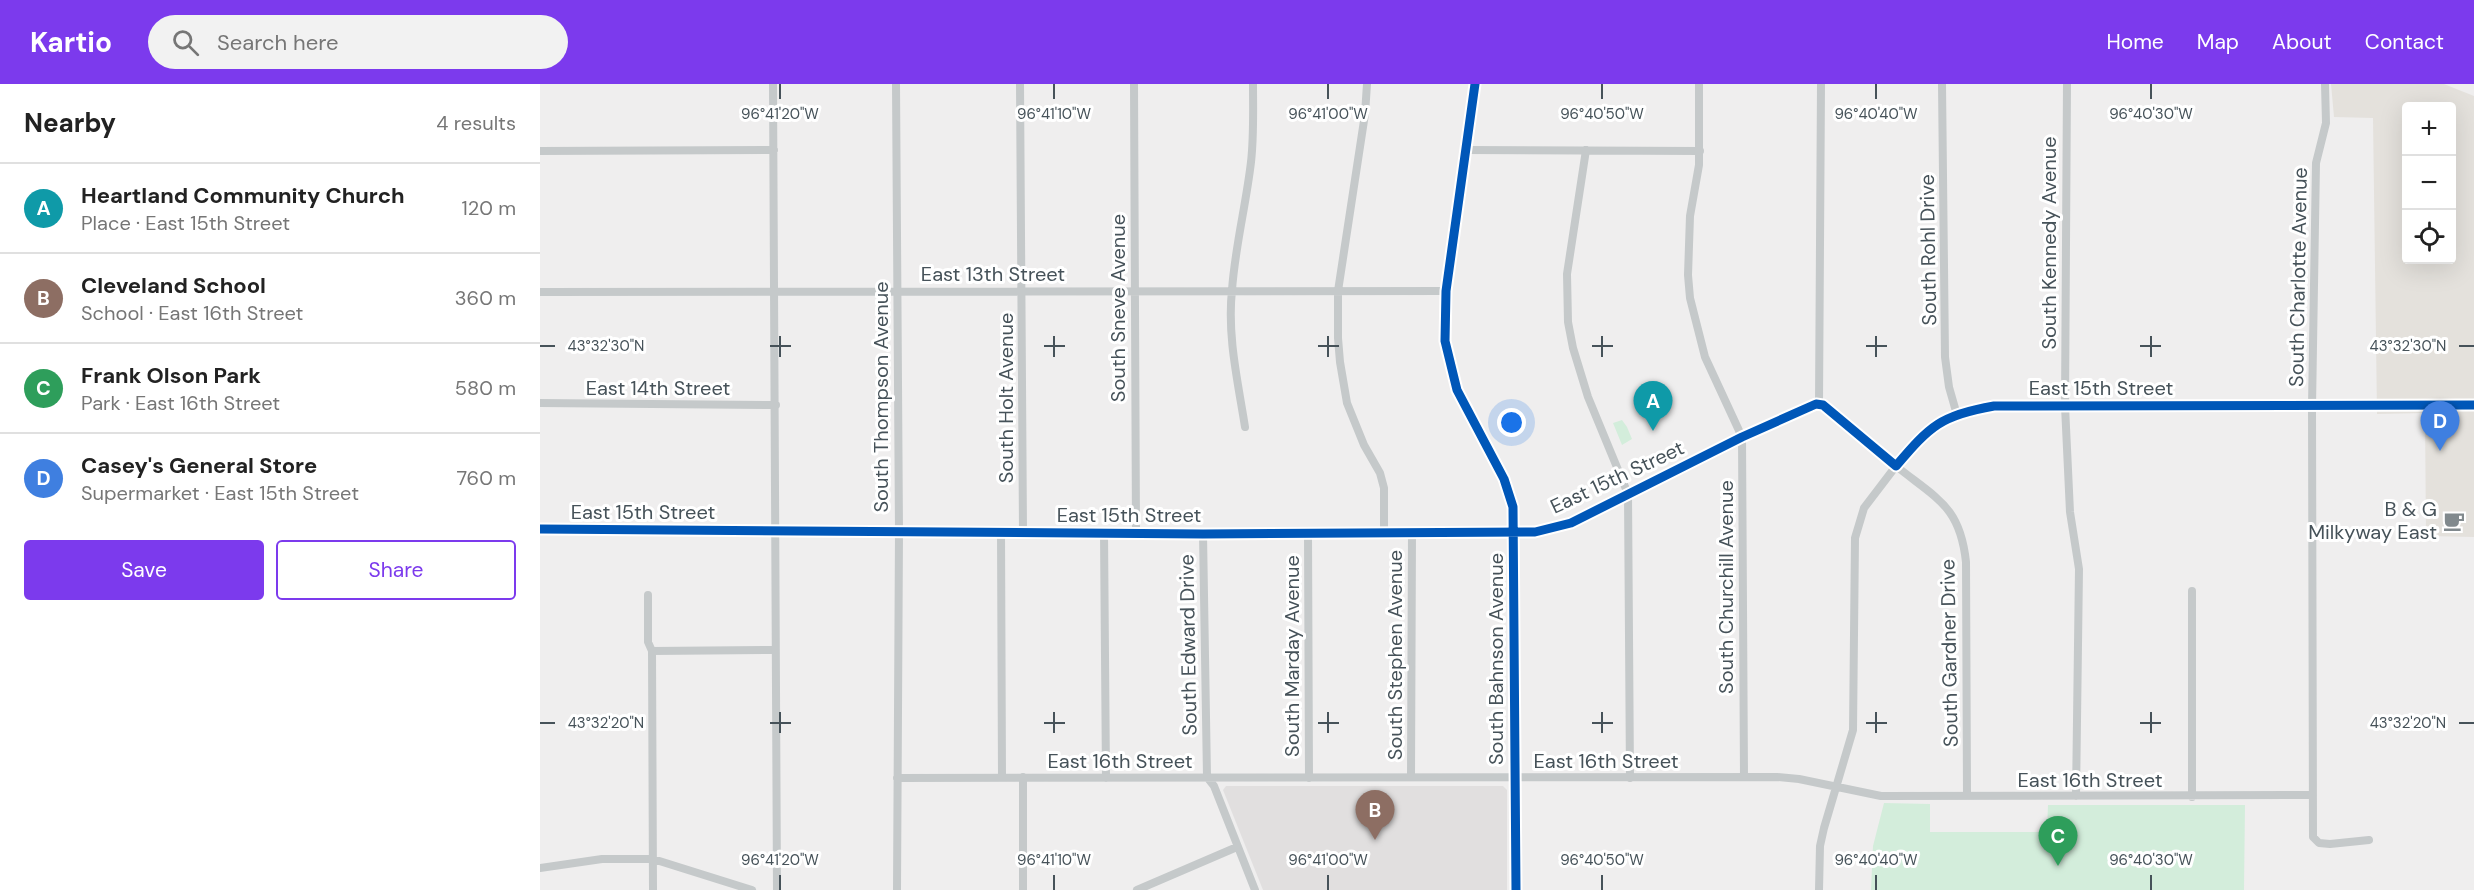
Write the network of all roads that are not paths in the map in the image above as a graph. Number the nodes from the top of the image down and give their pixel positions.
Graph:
1 (773, 84) edge
2 (896, 84) edge
3 (1020, 84) edge
4 (1134, 84) edge
5 (1253, 84) edge
6 (1367, 84) edge
7 (1475, 84) edge
8 (1699, 84) edge
9 (1821, 84) edge
10 (1942, 84) edge
11 (2067, 84) edge
12 (2325, 84) edge
13 (774, 150) junction
14 (1465, 150) junction
15 (1586, 150) junction
16 (540, 151) edge
17 (1700, 151) junction
18 (1022, 290) junction
19 (1134, 290) junction
20 (1232, 290) junction
21 (540, 291) edge
22 (897, 291) junction
23 (1338, 291) junction
24 (1446, 291) junction
25 (775, 292) junction
26 (540, 403) edge
27 (1819, 404) junction
28 (776, 405) junction
29 (2474, 405) edge
30 (2065, 406) junction
31 (2312, 407) junction
32 (1957, 415) junction
33 (1245, 427) dead end
34 (1742, 437) junction
35 (1896, 466) junction
36 (1628, 494) junction
37 (540, 529) edge
38 (775, 530) junction
39 (899, 532) junction
40 (1001, 532) junction
41 (1023, 532) junction
42 (1104, 532) junction
43 (1136, 532) junction
44 (1384, 532) junction
45 (1412, 532) junction
46 (1514, 532) junction
47 (1308, 533) junction
48 (1203, 534) junction
49 (2192, 591) dead end
50 (648, 595) dead end
51 (774, 650) junction
52 (652, 651) junction
53 (1002, 777) junction
54 (1023, 777) junction
55 (1207, 777) junction
56 (1411, 777) junction
57 (1744, 777) junction
58 (897, 778) junction
59 (1106, 778) junction
60 (1310, 778) junction
61 (1515, 778) junction
62 (1630, 778) junction
63 (1836, 786) junction
64 (2313, 795) junction
65 (1967, 796) junction
66 (2076, 796) junction
67 (2192, 797) junction
68 (2369, 840) dead end
69 (1237, 848) junction
70 (653, 859) junction
71 (540, 868) edge
72 (653, 890) edge
73 (752, 890) edge
74 (777, 890) edge
75 (897, 890) edge
76 (1023, 890) edge
77 (1137, 890) edge
78 (1255, 890) edge
79 (1516, 890) edge
80 (1819, 890) edge

1 - 13 street
2 - 22 street, South Thompson Avenue
3 - 18 street, South Holt Avenue
4 - 19 street, South Sneve Avenue
5 - 20 street
6 - 23 street, South Stephen Avenue
7 - 14 street, South Bahnson Avenue
8 - 17 street, South Churchill Avenue
9 - 27 street
10 - 32 street, South Rohl Drive
11 - 30 street, South Kennedy Avenue
12 - 31 street, South Charlotte Avenue
13 - 16 street
13 - 25 street
14 - 15 street
14 - 24 street, South Bahnson Avenue
15 - 17 street
15 - 36 street
17 - 34 street, South Churchill Avenue
18 - 19 street, East 13th Street
18 - 22 street, East 13th Street
18 - 41 street, South Holt Avenue
19 - 20 street, East 13th Street
19 - 43 street, South Sneve Avenue
20 - 23 street, East 13th Street
20 - 33 street
21 - 25 street, East 13th Street
22 - 25 street, East 13th Street
22 - 39 street, South Thompson Avenue
23 - 24 street, East 13th Street
23 - 44 street, South Stephen Avenue
24 - 46 street, South Bahnson Avenue
25 - 28 street
26 - 28 street, East 14th Street
27 - 34 street, East 15th Street
27 - 35 street
28 - 38 street
29 - 31 street, East 15th Street
30 - 31 street, East 15th Street
30 - 32 street, East 15th Street
30 - 66 street, South Kennedy Avenue
31 - 64 street, South Charlotte Avenue
32 - 35 street, East 15th Street
34 - 36 street, East 15th Street
34 - 57 street, South Churchill Avenue
35 - 63 street, East 15th Street
35 - 65 street, South Gardner Drive
36 - 46 street, East 15th Street
36 - 62 street
37 - 38 street, East 15th Street
38 - 39 street, East 15th Street
38 - 51 street
39 - 40 street, East 15th Street
39 - 58 street, South Thompson Avenue
40 - 41 street, East 15th Street
40 - 53 street
41 - 42 street, East 15th Street
42 - 43 street, East 15th Street
42 - 59 street
43 - 48 street, East 15th Street
44 - 45 street, East 15th Street
44 - 47 street, East 15th Street
45 - 46 street, East 15th Street
45 - 56 street, South Stephen Avenue
46 - 61 street, South Bahnson Avenue
47 - 48 street, East 15th Street
47 - 60 street, South Marday Avenue
48 - 55 street, South Edward Drive
49 - 67 street
50 - 52 street
51 - 52 street
51 - 74 street
52 - 70 street
53 - 54 street, East 16th Street
53 - 58 street, East 16th Street
54 - 59 street, East 16th Street
54 - 76 street
55 - 59 street, East 16th Street
55 - 60 street, East 16th Street
55 - 69 street, South Edward Drive
56 - 60 street, East 16th Street
56 - 61 street, East 16th Street
57 - 62 street, East 16th Street
57 - 63 street, East 16th Street
58 - 75 street, South Thompson Avenue
61 - 62 street, East 16th Street
61 - 79 street, South Bahnson Avenue
63 - 65 street, East 16th Street
63 - 80 street, East 15th Street
64 - 67 street, East 16th Street
64 - 68 street, South Charlotte Avenue
65 - 66 street, East 16th Street
66 - 67 street, East 16th Street
69 - 77 street
69 - 78 street, South Edward Drive
70 - 71 street
70 - 72 street
70 - 73 street

